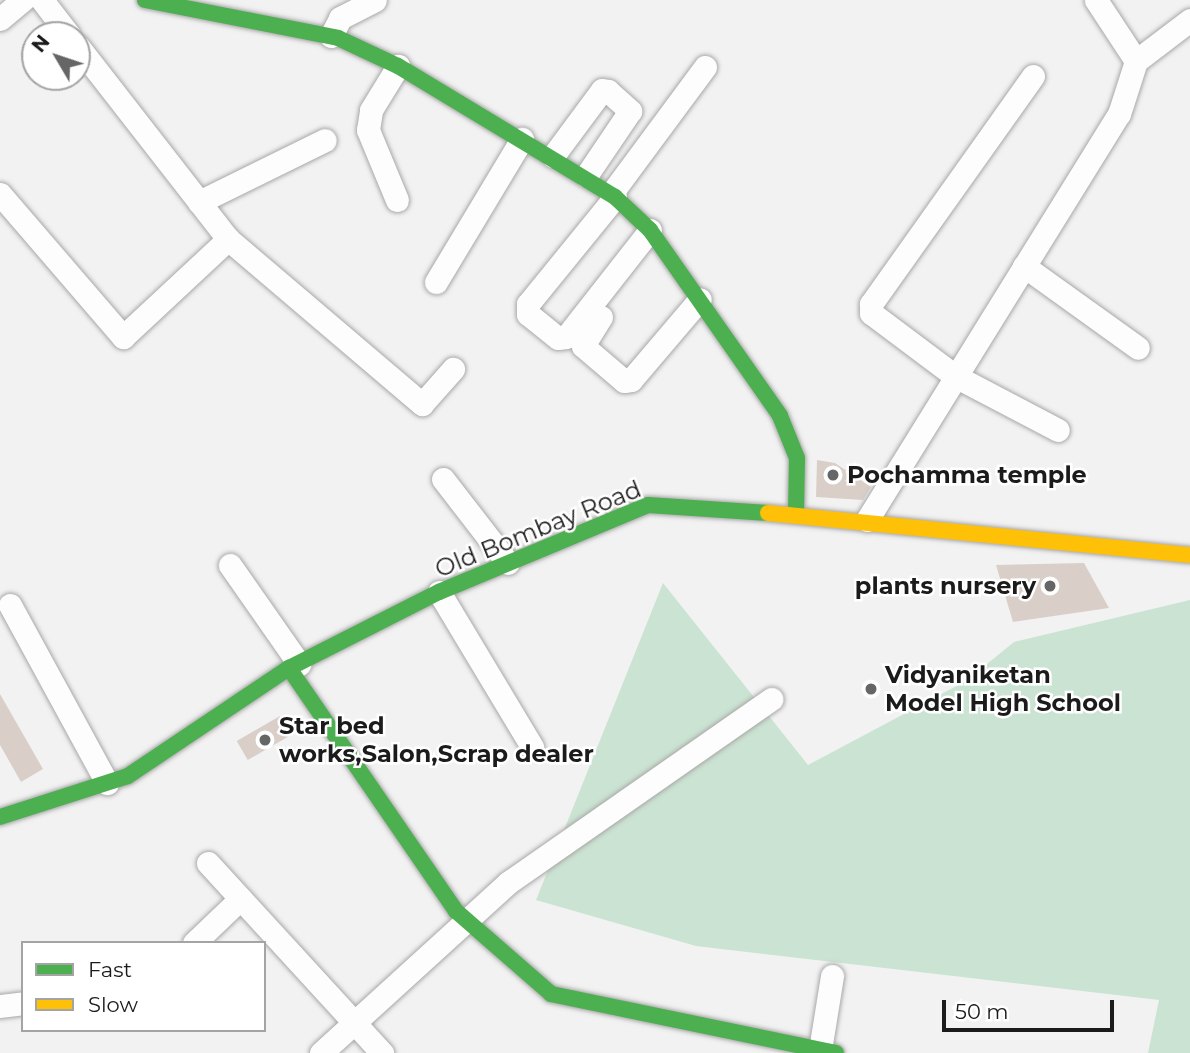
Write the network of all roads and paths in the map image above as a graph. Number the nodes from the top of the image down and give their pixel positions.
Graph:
1 (23, 0) edge
2 (42, 0) edge
3 (145, 0) edge
4 (375, 0) edge
5 (1096, 0) edge
6 (234, 8) edge
7 (335, 18) edge
8 (0, 19) edge
9 (1190, 20) edge
10 (58, 21) edge
11 (1136, 61) junction
12 (91, 64) edge
13 (398, 66) junction
14 (705, 67) dead end
15 (1033, 76) dead end
16 (522, 139) junction
17 (325, 140) dead end
18 (553, 156) junction
19 (586, 176) junction
20 (0, 194) edge
21 (613, 195) junction
22 (397, 200) dead end
23 (199, 202) junction
24 (654, 236) junction
25 (228, 239) junction
26 (1024, 266) junction
27 (436, 282) dead end
28 (700, 299) junction
29 (1138, 348) dead end
30 (453, 369) dead end
31 (955, 376) junction
32 (1058, 430) dead end
33 (443, 479) dead end
34 (796, 514) junction
35 (867, 520) junction
36 (1190, 555) edge
37 (508, 563) junction
38 (230, 565) dead end
39 (439, 592) junction
40 (10, 605) dead end
41 (294, 666) junction
42 (771, 699) dead end
43 (532, 747) dead end
44 (107, 783) junction
45 (0, 817) edge
46 (208, 863) dead end
47 (240, 899) junction
48 (468, 921) junction
49 (196, 941) edge
50 (832, 976) dead end
51 (21, 1003) edge
52 (0, 1006) edge
53 (350, 1022) junction
54 (825, 1052) edge
55 (321, 1053) edge
56 (382, 1053) edge

1 - 8 street
2 - 10 street
3 - 6 street
4 - 7 street
5 - 11 street
6 - 7 street
7 - 13 street
9 - 11 street
11 - 26 street
12 - 23 street
13 - 16 street
13 - 22 street
14 - 21 street
15 - 31 street
16 - 18 street
16 - 27 street
17 - 23 street
18 - 19 street
18 - 19 street
19 - 21 street
20 - 25 street
21 - 24 street
21 - 24 street
23 - 25 street
24 - 28 street
24 - 28 street
25 - 30 street
26 - 29 street
26 - 31 street
28 - 34 street
31 - 32 street
31 - 35 street
33 - 37 street
34 - 35 street, Old Bombay Road
34 - 37 street, Old Bombay Road
35 - 36 street, Old Bombay Road
37 - 39 street, Old Bombay Road
38 - 41 street
39 - 41 street, Old Bombay Road
39 - 43 street
40 - 44 street
41 - 44 street, Old Bombay Road
41 - 48 street
42 - 48 street
44 - 45 street, Old Bombay Road
46 - 47 street
47 - 49 street
47 - 53 street
48 - 53 street
48 - 54 street
50 - 54 street
51 - 52 street
53 - 55 street
53 - 56 street

